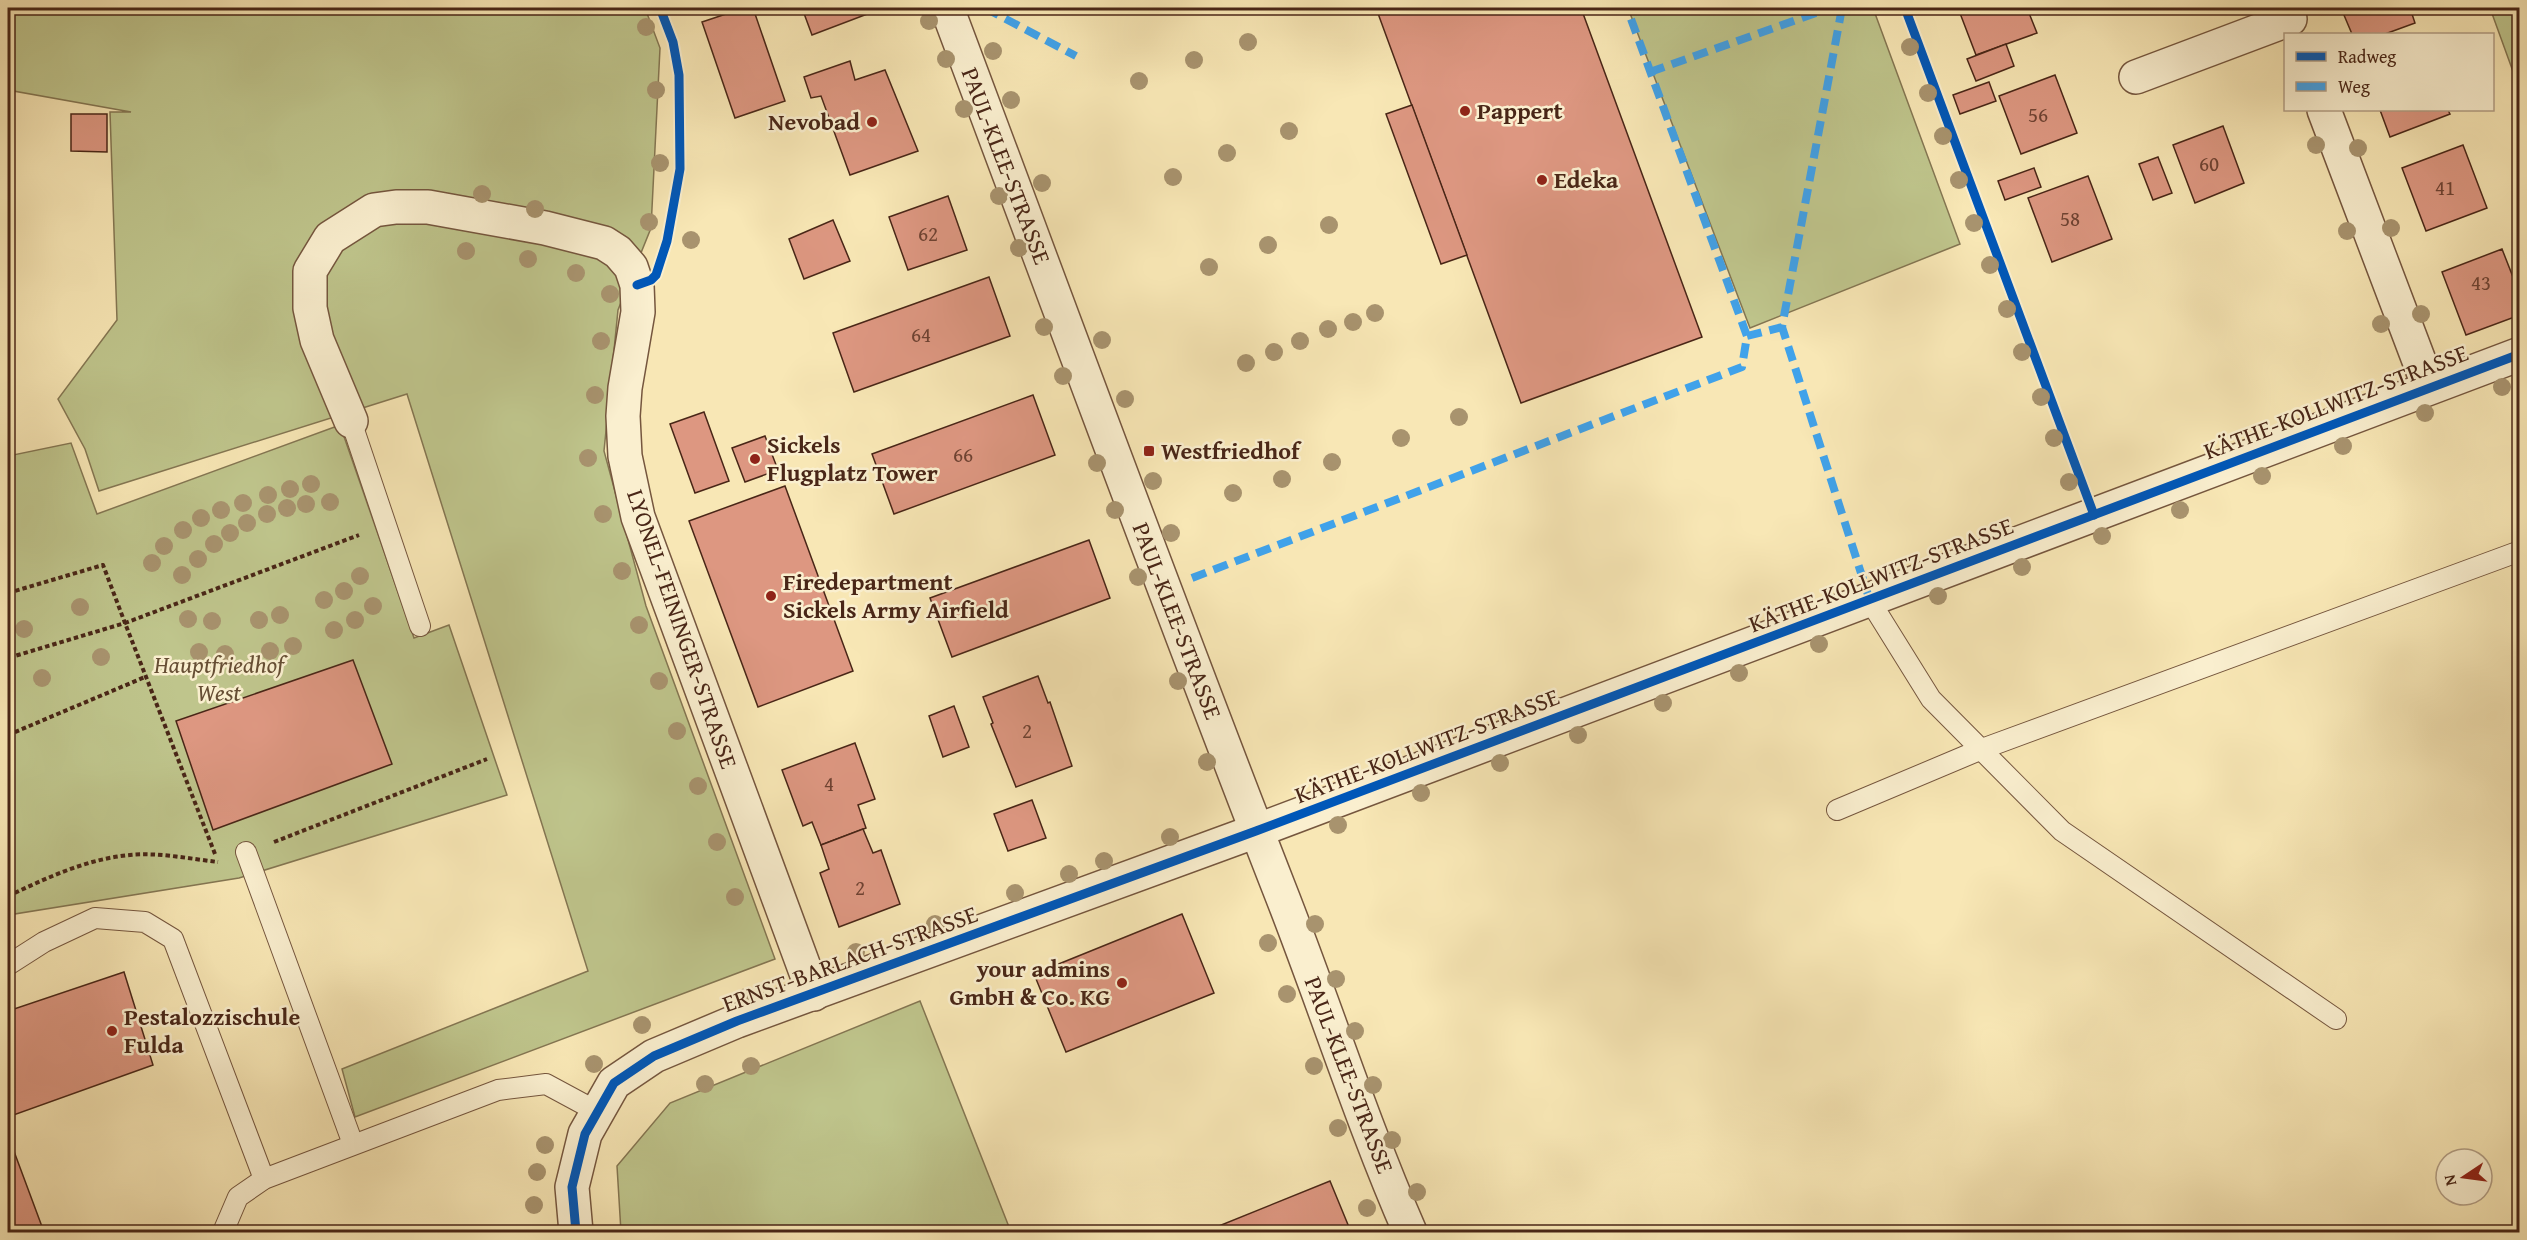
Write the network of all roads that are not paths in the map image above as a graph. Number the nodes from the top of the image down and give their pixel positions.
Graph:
1 (947, 8) edge
2 (2290, 20) edge
3 (2136, 77) dead end
4 (2324, 111) edge
5 (2520, 354) edge
6 (2429, 387) junction
7 (351, 421) joint
8 (2520, 552) edge
9 (1870, 601) junction
10 (420, 626) dead end
11 (1982, 749) junction
12 (1837, 810) dead end
13 (1256, 831) junction
14 (246, 852) road end
15 (8, 965) edge
16 (814, 993) junction
17 (2336, 1019) dead end
18 (597, 1112) junction
19 (353, 1144) junction
20 (264, 1179) junction
21 (222, 1233) edge
22 (576, 1233) edge
23 (1410, 1233) edge

1 - 13 street, PAUL-KLEE-STRASSE
2 - 3 street
4 - 6 street
5 - 6 street, KÄTHE-KOLLWITZ-STRASSE
6 - 9 street, KÄTHE-KOLLWITZ-STRASSE
7 - 10 lane
7 - 16 street, LYONEL-FEININGER-STRASSE
8 - 11 lane
9 - 11 lane
9 - 13 street, KÄTHE-KOLLWITZ-STRASSE
11 - 12 lane
11 - 17 lane
13 - 16 street, ERNST-BARLACH-STRASSE
13 - 23 street, PAUL-KLEE-STRASSE
14 - 19 lane
15 - 20 lane
16 - 18 street, ERNST-BARLACH-STRASSE
18 - 19 lane
18 - 22 street, ERNST-BARLACH-STRASSE
19 - 20 lane
20 - 21 lane

